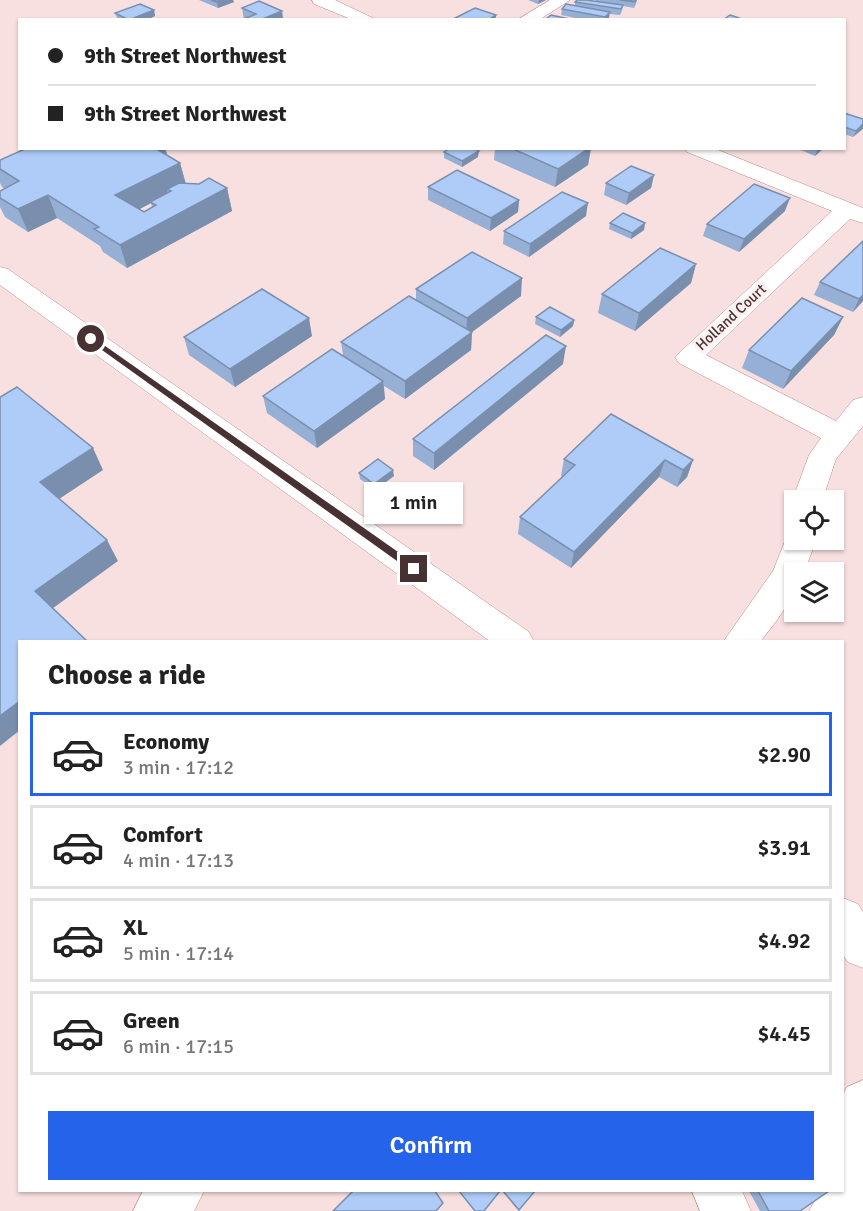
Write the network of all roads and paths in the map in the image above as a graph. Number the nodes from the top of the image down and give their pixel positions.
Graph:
1 (320, 0) edge
2 (562, 0) edge
3 (364, 18) edge
4 (529, 18) edge
5 (699, 150) edge
6 (855, 213) edge
7 (1, 276) edge
8 (863, 407) edge
9 (840, 435) junction
10 (811, 490) edge
11 (798, 550) edge
12 (515, 640) edge
13 (742, 640) edge
14 (844, 920) edge
15 (863, 947) edge
16 (863, 1081) edge
17 (844, 1092) edge
18 (863, 1103) edge
19 (179, 1192) edge
20 (716, 1192) edge
21 (158, 1211) edge
22 (726, 1211) edge
23 (834, 1211) edge

1 - 3 street
2 - 4 street
5 - 6 street
6 - 9 street, Holland Court
7 - 12 street
8 - 9 street
9 - 10 street
11 - 13 street
14 - 15 street
16 - 17 street
18 - 23 street
19 - 21 street
20 - 22 street

